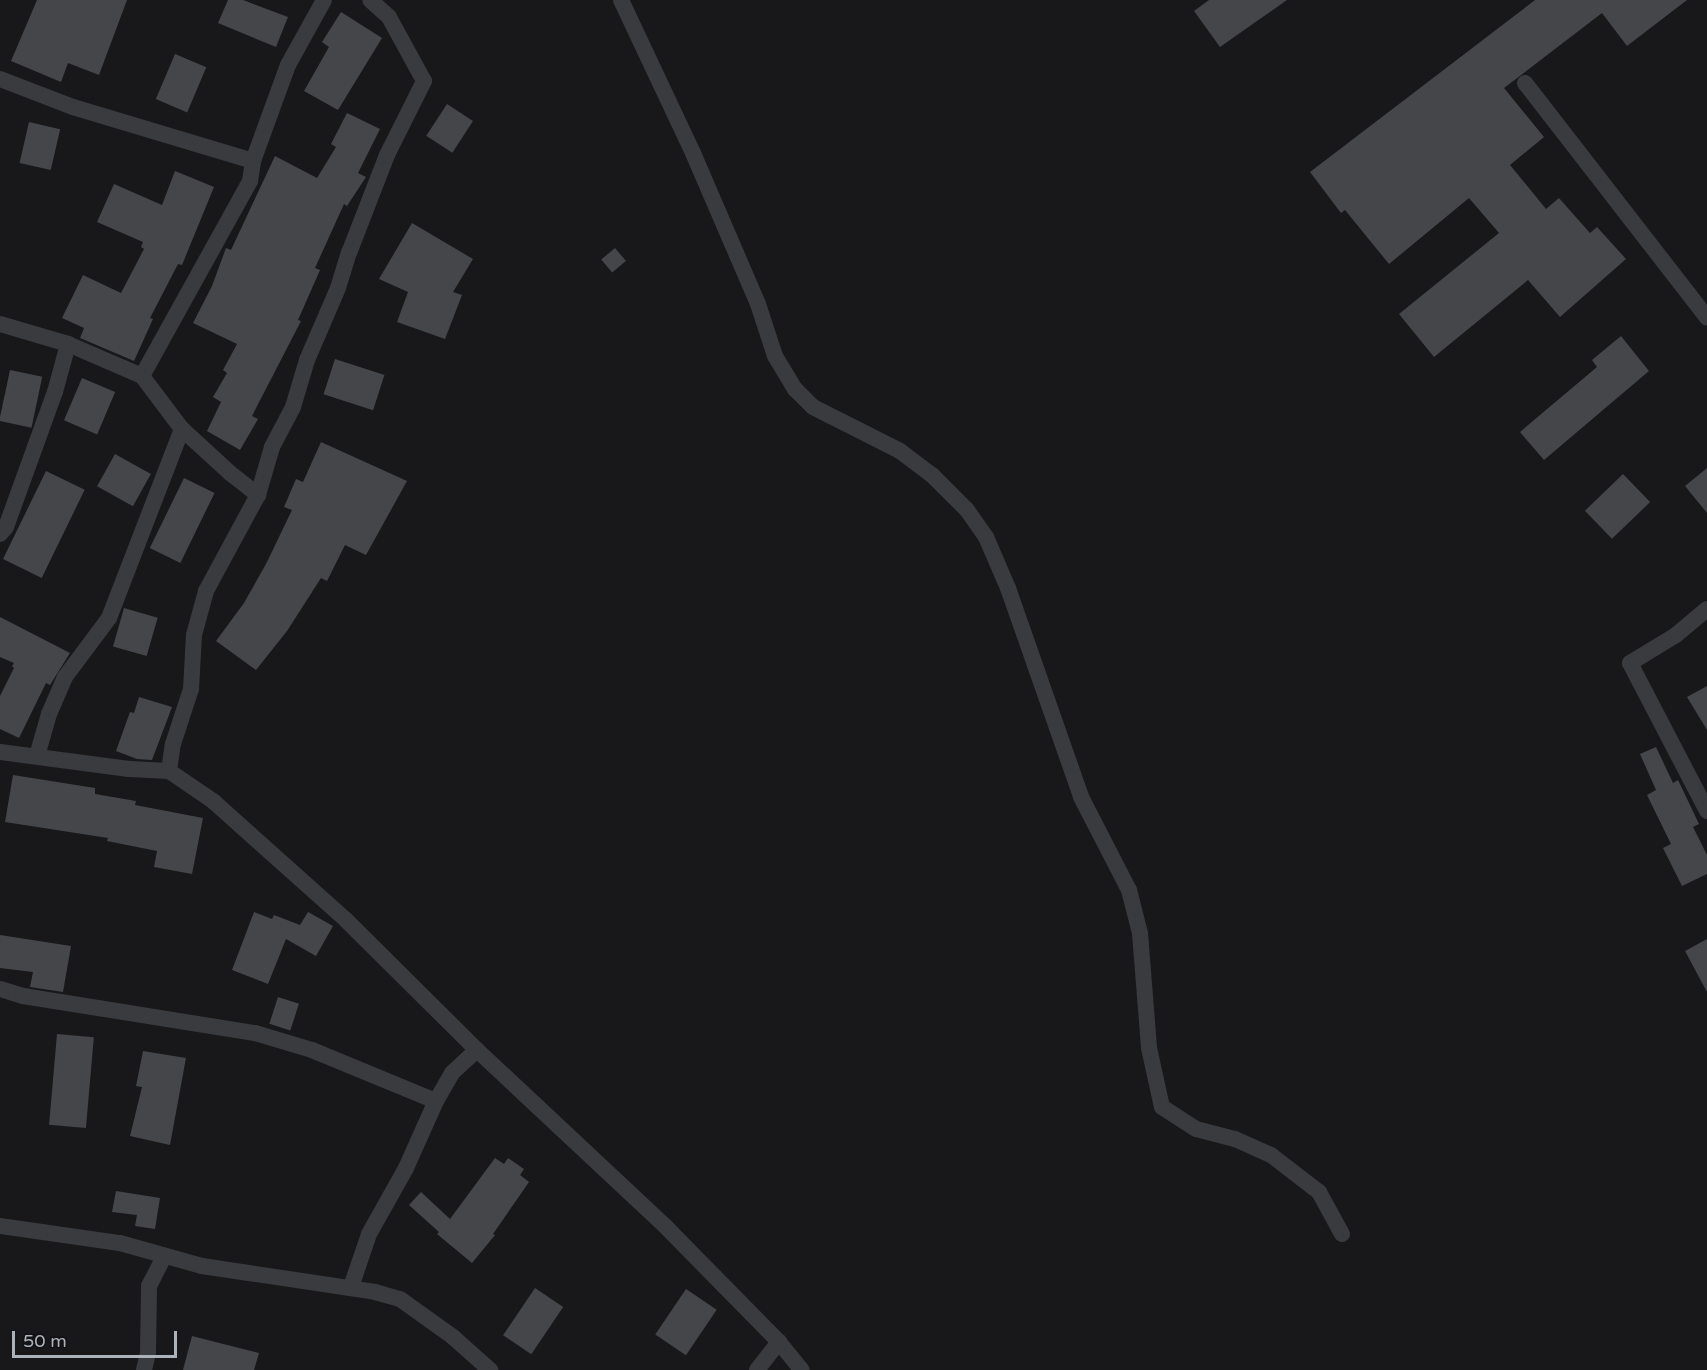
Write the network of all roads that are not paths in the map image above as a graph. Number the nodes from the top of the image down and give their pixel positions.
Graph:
1 (324, 0) edge
2 (370, 0) edge
3 (621, 0) edge
4 (0, 79) edge
5 (1525, 84) dead end
6 (253, 161) junction
7 (1707, 318) edge
8 (0, 324) edge
9 (68, 344) junction
10 (142, 376) junction
11 (182, 429) junction
12 (258, 495) junction
13 (0, 534) edge
14 (1707, 609) edge
15 (0, 752) edge
16 (38, 756) junction
17 (170, 771) junction
18 (1707, 811) edge
19 (0, 989) edge
20 (477, 1050) junction
21 (436, 1101) junction
22 (0, 1226) edge
23 (1342, 1234) dead end
24 (164, 1256) junction
25 (351, 1287) junction
26 (779, 1342) junction
27 (144, 1370) edge
28 (490, 1370) edge
29 (757, 1370) edge
30 (802, 1370) edge

1 - 6 street
2 - 12 street
3 - 23 street
4 - 6 street
5 - 7 street
6 - 10 street
8 - 9 street
9 - 10 street
9 - 13 street
10 - 11 street
11 - 12 street
11 - 16 street
12 - 17 street
14 - 18 street
15 - 16 street
16 - 17 street
17 - 20 street
19 - 21 street
20 - 21 street
20 - 26 street
21 - 25 street
22 - 24 street
24 - 25 street
24 - 27 street
25 - 28 street
26 - 29 street
26 - 30 street

